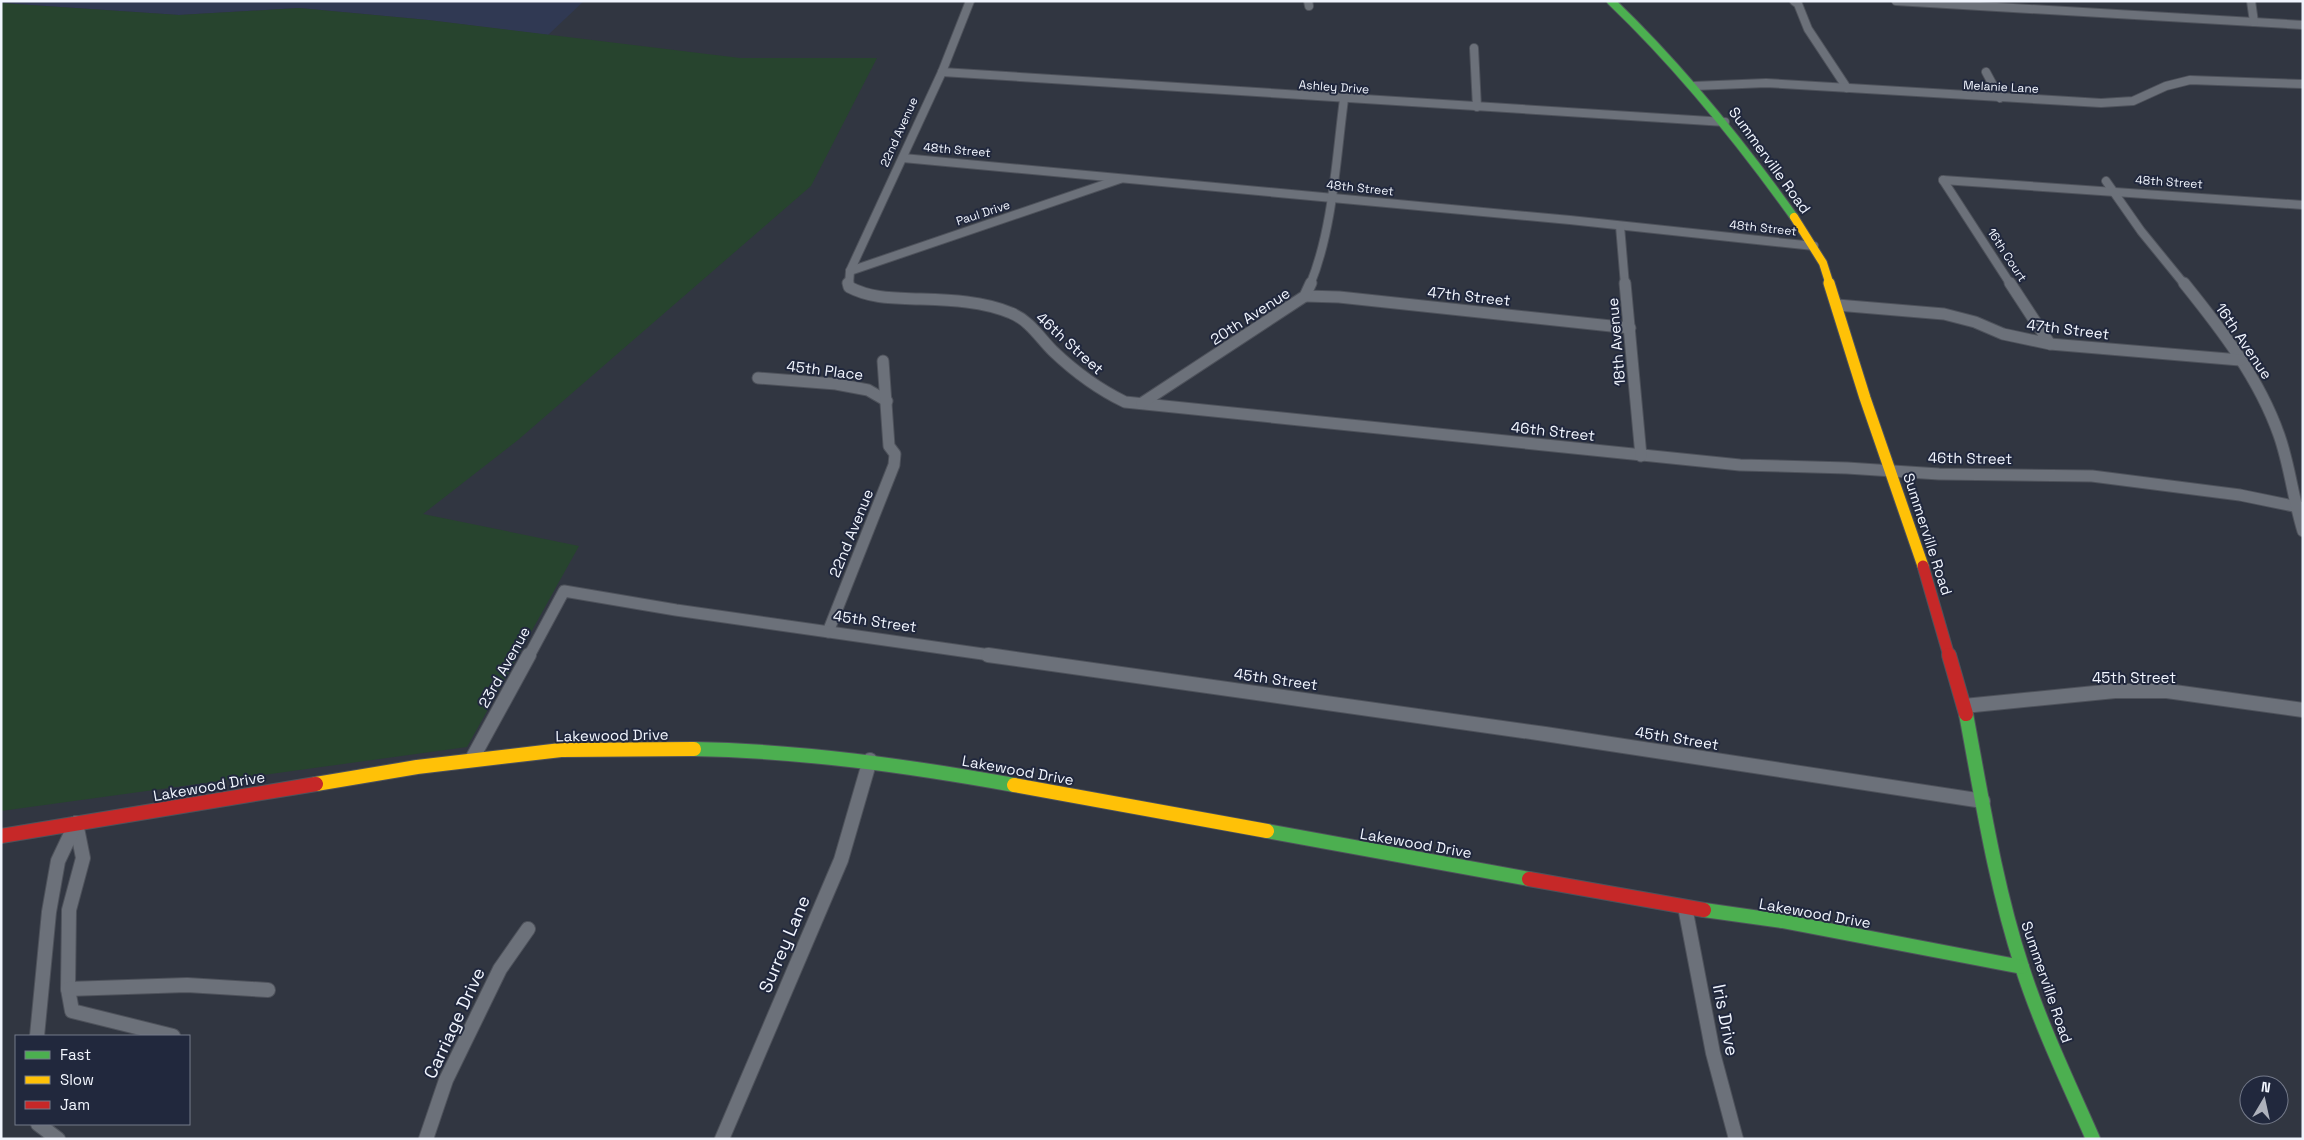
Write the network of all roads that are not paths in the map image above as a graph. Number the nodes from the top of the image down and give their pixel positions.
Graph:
1 (970, 1) edge
2 (1611, 1) edge
3 (1794, 1) edge
4 (1896, 1) edge
5 (2251, 1) edge
6 (1916, 2) edge
7 (2254, 22) junction
8 (2303, 25) edge
9 (1474, 48) dead end
10 (942, 72) junction
11 (1986, 72) dead end
12 (2303, 84) edge
13 (1694, 86) junction
14 (1847, 88) junction
15 (2000, 98) junction
16 (1344, 99) junction
17 (1477, 107) junction
18 (1725, 122) junction
19 (903, 158) junction
20 (1124, 178) junction
21 (1943, 180) joint
22 (2106, 181) dead end
23 (2114, 191) junction
24 (1332, 197) junction
25 (2303, 205) edge
26 (1620, 226) junction
27 (1814, 246) junction
28 (850, 272) junction
29 (1305, 296) junction
30 (1837, 304) junction
31 (1630, 328) junction
32 (2050, 344) junction
33 (2240, 360) junction
34 (883, 361) dead end
35 (758, 378) dead end
36 (887, 400) junction
37 (1142, 403) junction
38 (889, 446) joint
39 (1640, 456) junction
40 (1891, 470) junction
41 (2298, 508) edge
42 (2303, 531) edge
43 (564, 591) joint
44 (828, 632) junction
45 (1964, 706) junction
46 (2303, 710) edge
47 (472, 759) junction
48 (870, 760) junction
49 (1983, 801) junction
50 (76, 824) junction
51 (1, 836) edge
52 (1685, 907) junction
53 (528, 929) dead end
54 (2022, 967) junction
55 (68, 989) junction
56 (268, 990) dead end
57 (37, 1035) edge
58 (169, 1035) edge
59 (39, 1125) edge
60 (58, 1139) edge
61 (426, 1139) edge
62 (722, 1139) edge
63 (1736, 1139) edge
64 (2093, 1139) edge

1 - 10 street, 22nd Avenue
2 - 13 main road, Summerville Road
3 - 14 street
4 - 6 street
5 - 7 street
6 - 7 street
7 - 8 street
9 - 17 street
10 - 16 street, Ashley Drive
10 - 19 street, 22nd Avenue
11 - 15 street
12 - 15 street, Melanie Lane
13 - 14 street, Melanie Lane
13 - 18 main road, Summerville Road
14 - 15 street, Melanie Lane
16 - 17 street, Ashley Drive
16 - 24 street, 20th Avenue
17 - 18 street, Ashley Drive
18 - 27 main road, Summerville Road
19 - 20 street, 48th Street
19 - 28 street, 22nd Avenue
20 - 24 street, 48th Street
20 - 28 street, Paul Drive
21 - 23 street, 48th Street
21 - 32 street, 16th Court
22 - 23 street, 16th Avenue
23 - 25 street, 48th Street
23 - 33 street, 16th Avenue
24 - 26 street, 48th Street
24 - 29 street, 20th Avenue
26 - 27 street, 48th Street
26 - 31 street, 18th Avenue
27 - 30 main road, Summerville Road
28 - 37 street, 46th Street
29 - 31 street, 47th Street
29 - 37 street, 20th Avenue
30 - 32 street, 47th Street
30 - 40 main road, Summerville Road
31 - 39 street, 18th Avenue
32 - 33 street, 47th Street
33 - 41 street, 16th Avenue
34 - 36 street
35 - 36 street, 45th Place
36 - 38 street
37 - 39 street, 46th Street
38 - 44 street, 22nd Avenue
39 - 40 street, 46th Street
40 - 41 street, 46th Street
40 - 45 main road, Summerville Road
41 - 42 street, 16th Avenue
43 - 44 street, 45th Street
43 - 47 street, 23rd Avenue
44 - 49 street, 45th Street
45 - 46 street, 45th Street
45 - 49 main road, Summerville Road
47 - 48 main road, Lakewood Drive
47 - 50 main road, Lakewood Drive
48 - 52 main road, Lakewood Drive
48 - 62 street, Surrey Lane
49 - 54 main road, Summerville Road
50 - 51 main road, Lakewood Drive
50 - 55 street
50 - 57 street
52 - 54 main road, Lakewood Drive
52 - 63 street, Iris Drive
53 - 61 street, Carriage Drive
54 - 64 main road, Summerville Road
55 - 56 street
55 - 58 street
59 - 60 street

